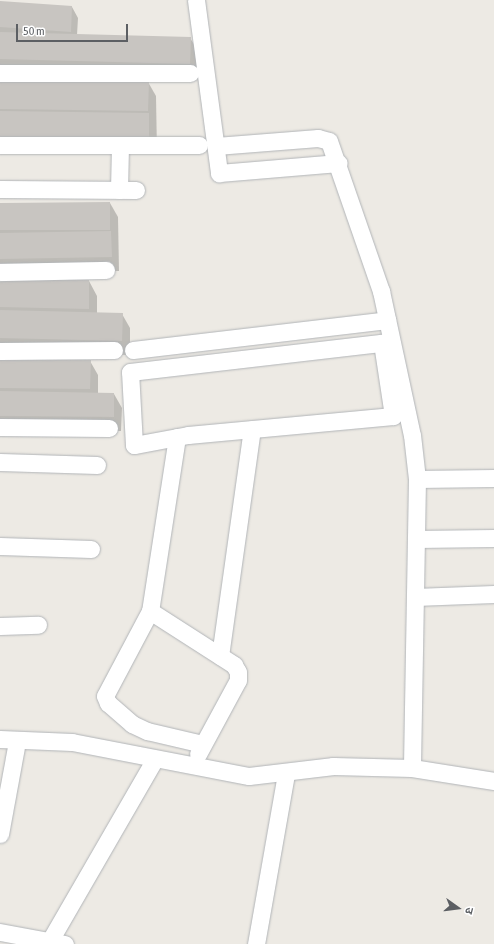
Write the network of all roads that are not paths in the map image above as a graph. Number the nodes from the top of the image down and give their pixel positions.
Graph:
1 (196, 0) edge
2 (0, 73) edge
3 (190, 73) dead end
4 (0, 145) edge
5 (120, 145) junction
6 (199, 145) dead end
7 (216, 146) junction
8 (339, 163) junction
9 (0, 190) edge
10 (119, 190) junction
11 (136, 190) dead end
12 (106, 270) dead end
13 (0, 272) edge
14 (387, 320) junction
15 (114, 350) dead end
16 (133, 350) dead end
17 (0, 351) edge
18 (0, 427) edge
19 (109, 428) dead end
20 (252, 429) junction
21 (177, 437) junction
22 (0, 462) edge
23 (97, 464) dead end
24 (494, 478) edge
25 (417, 479) junction
26 (494, 538) edge
27 (416, 539) junction
28 (0, 546) edge
29 (91, 549) dead end
30 (494, 594) edge
31 (415, 597) junction
32 (150, 611) junction
33 (38, 625) dead end
34 (0, 626) edge
35 (220, 656) junction
36 (8, 740) edge
37 (203, 744) junction
38 (155, 759) junction
39 (191, 766) junction
40 (412, 768) junction
41 (286, 774) junction
42 (494, 781) edge
43 (0, 834) edge
44 (0, 932) edge
45 (54, 943) edge
46 (256, 944) edge

1 - 7 street
2 - 3 street
4 - 5 street
5 - 6 street
5 - 10 street
7 - 8 street
7 - 8 street
8 - 14 street
9 - 10 street
10 - 11 street
12 - 13 street
14 - 16 street
14 - 25 street
15 - 17 street
18 - 19 street
20 - 21 street
20 - 21 street
20 - 35 street
21 - 32 street
22 - 23 street
24 - 25 street
25 - 27 street
26 - 27 street
27 - 31 street
28 - 29 street
30 - 31 street
31 - 40 street
32 - 35 street
32 - 37 street
33 - 34 street
35 - 37 street
36 - 38 street
36 - 43 street
37 - 39 street
38 - 39 street
38 - 45 street
39 - 41 street
40 - 41 street
40 - 42 street
41 - 46 street
44 - 45 street

